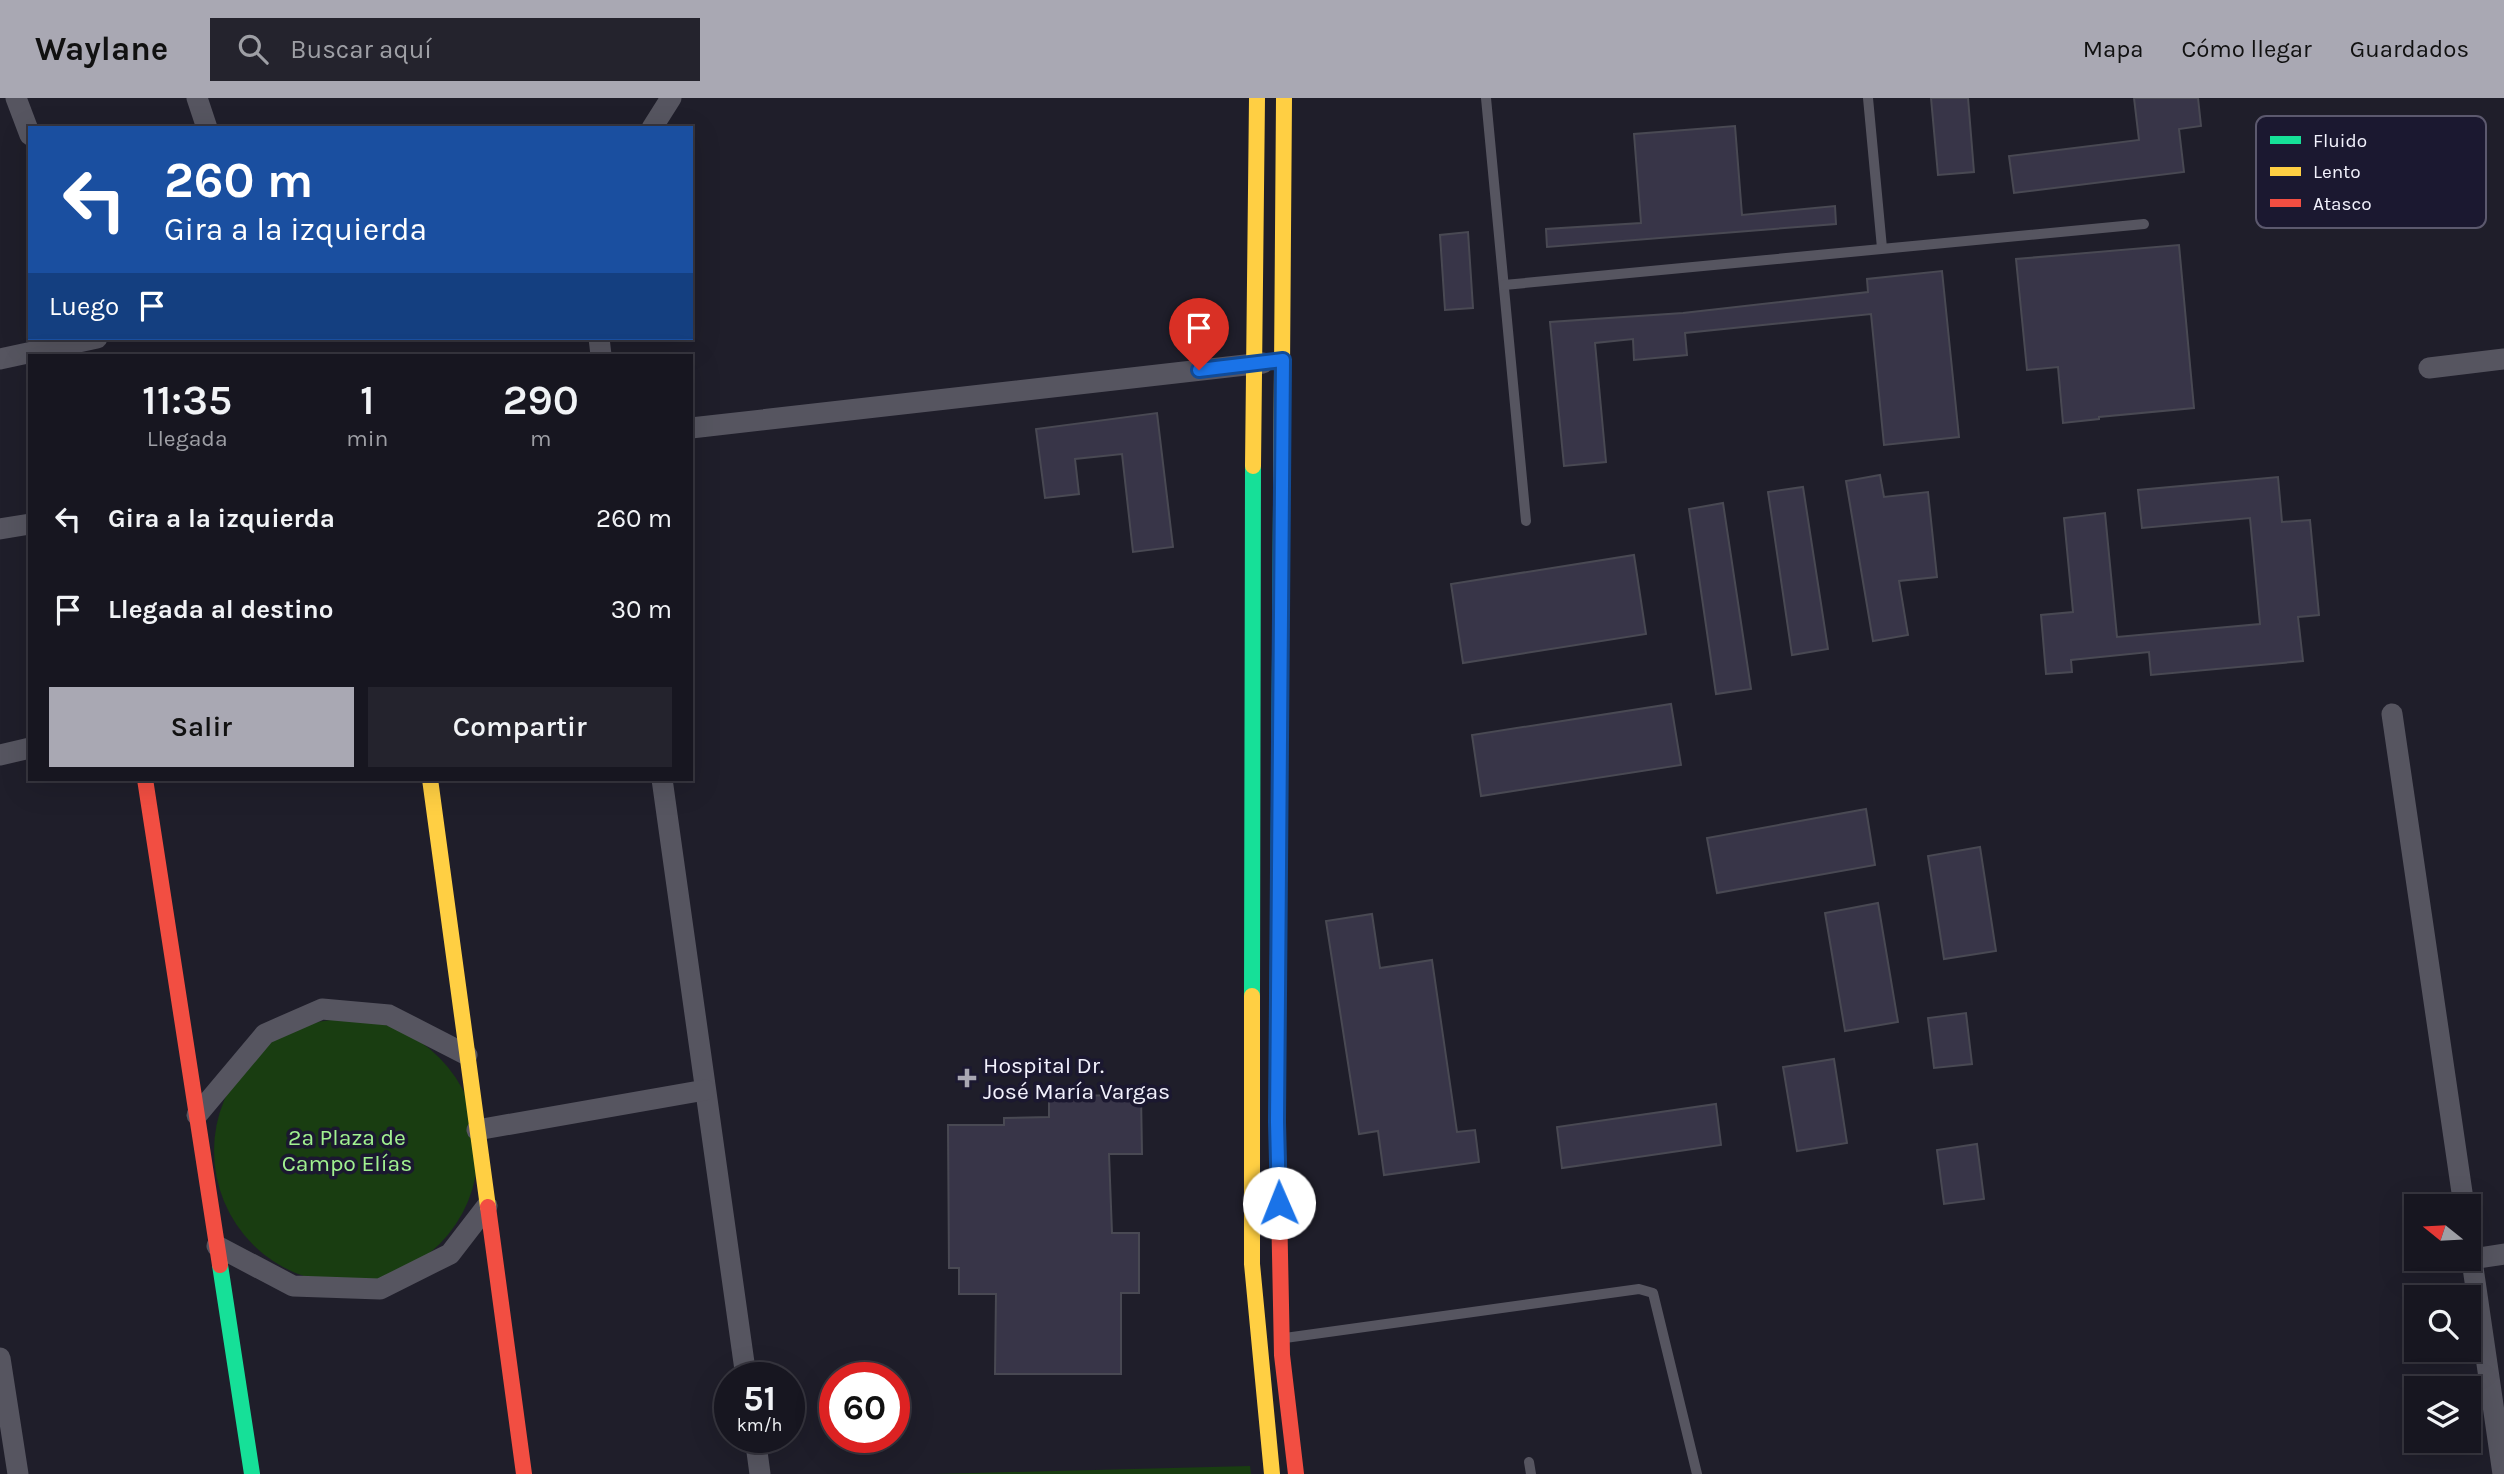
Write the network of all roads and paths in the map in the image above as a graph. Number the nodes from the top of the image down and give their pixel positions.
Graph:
1 (16, 98) edge
2 (197, 98) edge
3 (671, 98) edge
4 (1257, 98) edge
5 (1284, 98) edge
6 (1486, 98) edge
7 (1868, 98) edge
8 (206, 126) edge
9 (653, 126) edge
10 (28, 130) edge
11 (2144, 225) dead end
12 (1882, 248) junction
13 (1504, 285) junction
14 (87, 340) edge
15 (0, 359) edge
16 (2504, 359) edge
17 (1283, 360) junction
18 (1253, 364) junction
19 (2429, 368) dead end
20 (693, 428) edge
21 (1526, 521) dead end
22 (28, 524) edge
23 (0, 529) edge
24 (2392, 714) dead end
25 (28, 748) edge
26 (0, 755) edge
27 (145, 781) edge
28 (429, 781) edge
29 (662, 781) edge
30 (467, 1055) junction
31 (705, 1090) junction
32 (197, 1115) junction
33 (477, 1130) junction
34 (2462, 1194) edge
35 (487, 1206) junction
36 (217, 1246) junction
37 (2482, 1251) edge
38 (2504, 1254) edge
39 (2474, 1271) edge
40 (1282, 1338) junction
41 (0, 1358) edge
42 (744, 1362) edge
43 (757, 1453) edge
44 (1529, 1462) dead end
45 (18, 1474) edge
46 (252, 1474) edge
47 (524, 1474) edge
48 (760, 1474) edge
49 (1272, 1474) edge
50 (1296, 1474) edge
51 (1531, 1474) edge
52 (1697, 1474) edge
53 (2503, 1474) edge

1 - 10 street
2 - 8 street
3 - 9 street
4 - 18 main road
5 - 17 main road
6 - 13 lane
7 - 12 lane
11 - 12 lane
12 - 13 lane
13 - 21 lane
14 - 15 street
16 - 19 street
17 - 18 street
17 - 40 main road
18 - 20 street
18 - 49 main road
22 - 23 street
24 - 34 street
25 - 26 street
27 - 32 main road
28 - 30 main road
29 - 31 street
30 - 32 street
30 - 33 main road
31 - 33 street
31 - 42 street
32 - 36 main road
33 - 35 main road
35 - 36 street
35 - 47 main road
36 - 46 main road
37 - 38 street
39 - 53 street
40 - 50 main road
40 - 52 lane
41 - 45 street
43 - 48 street
44 - 51 lane

